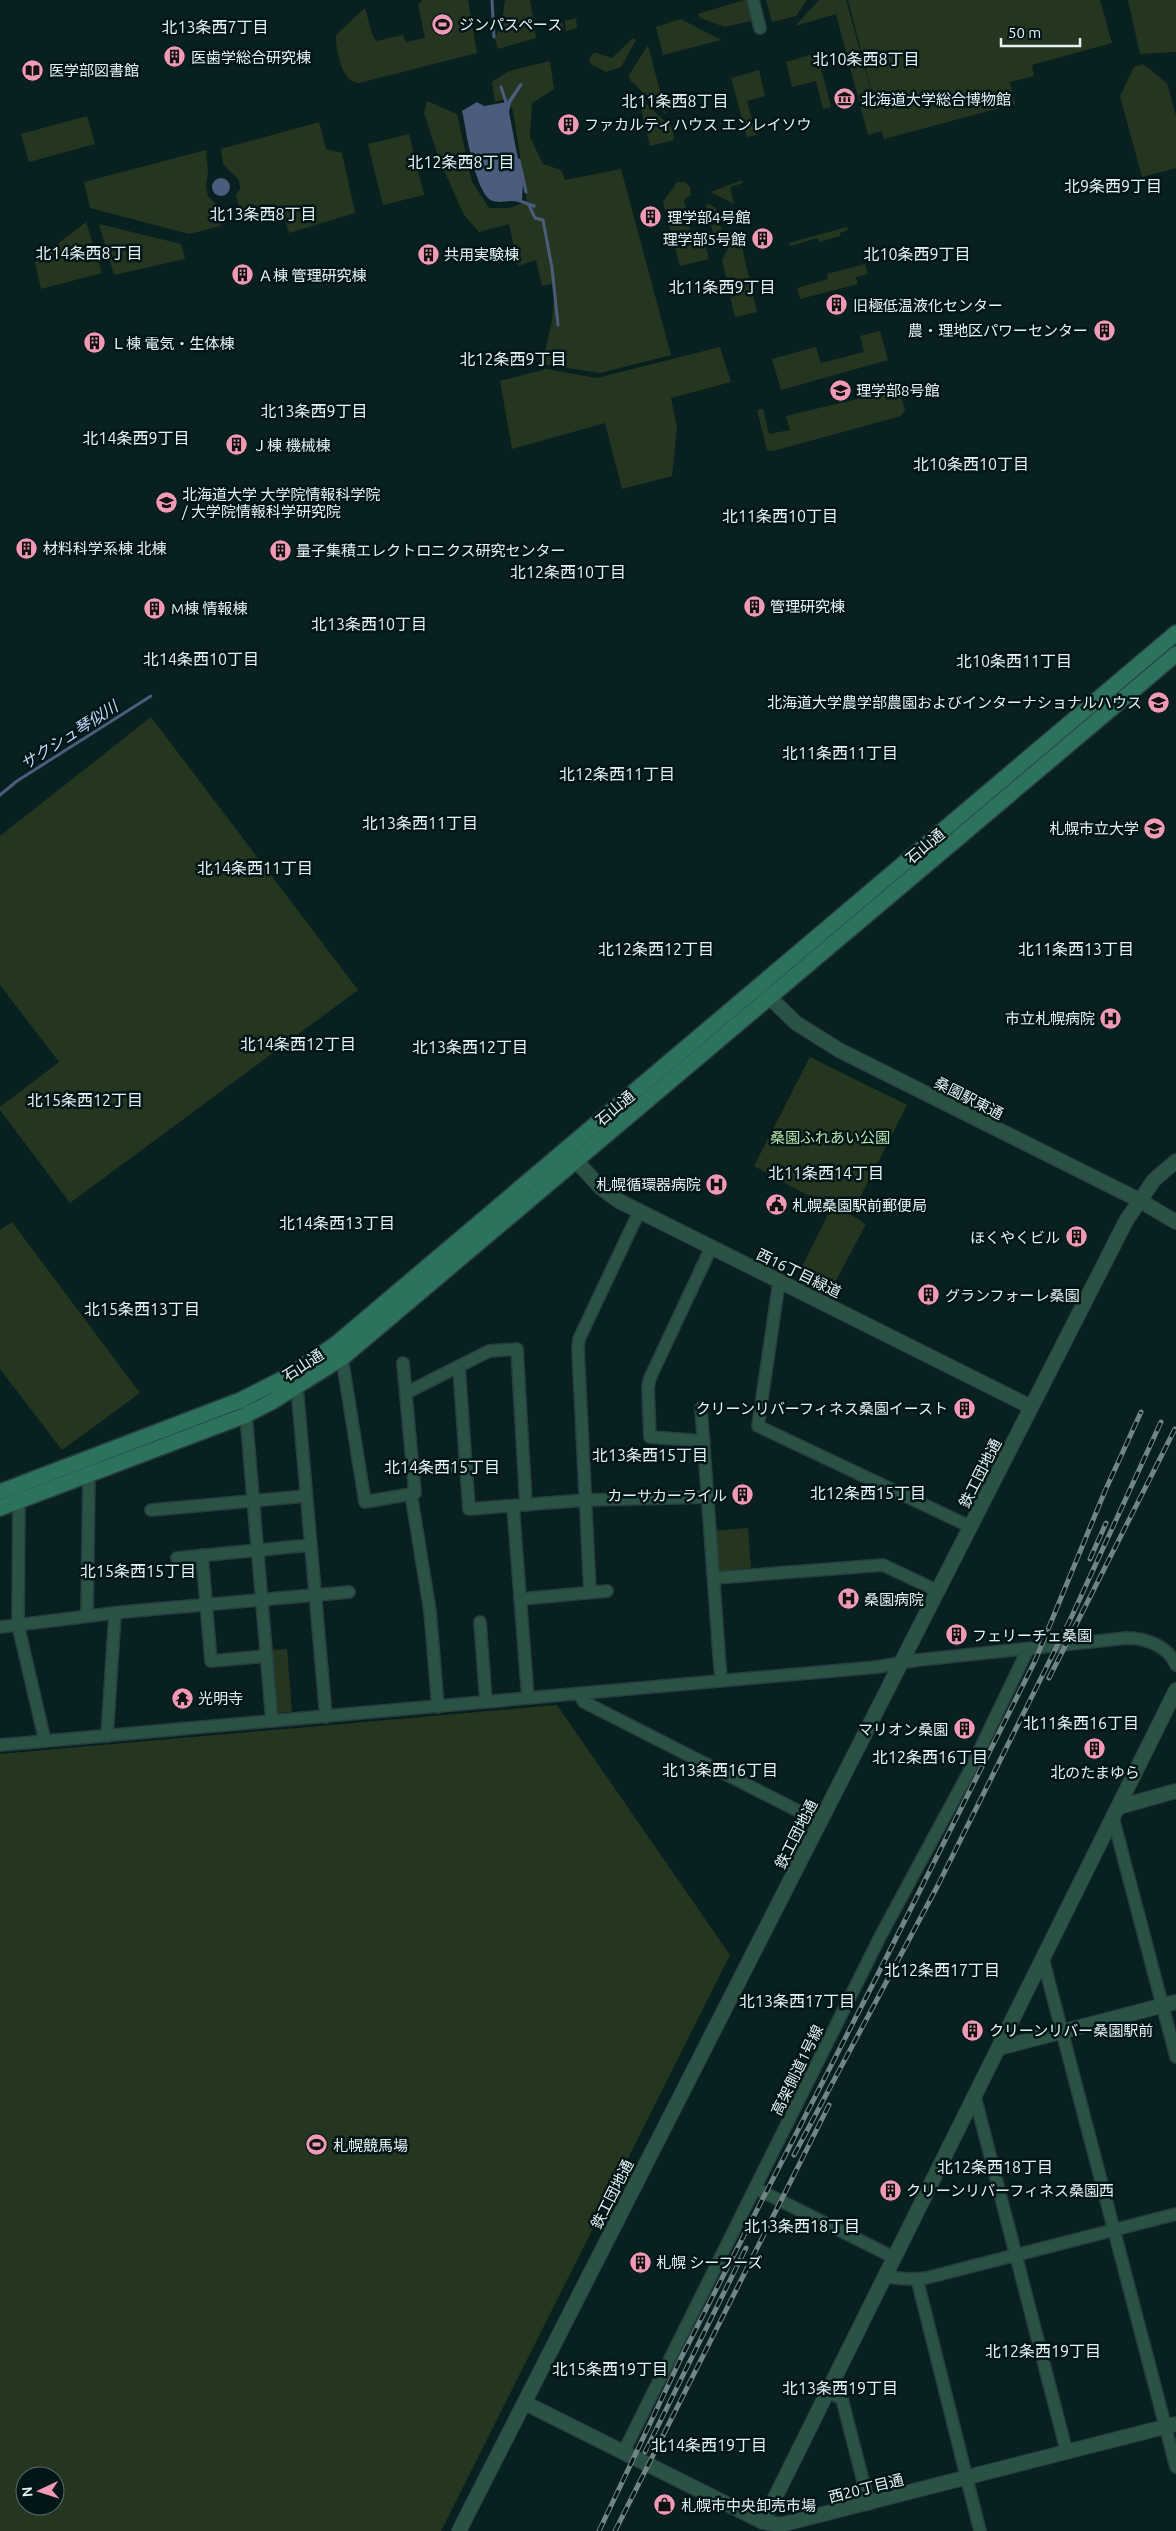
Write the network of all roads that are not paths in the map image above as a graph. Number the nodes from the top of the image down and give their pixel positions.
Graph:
1 (753, 0) edge
2 (760, 28) dead end
3 (1176, 633) edge
4 (1176, 654) edge
5 (764, 992) junction
6 (570, 1155) junction
7 (1176, 1161) edge
8 (1139, 1200) junction
9 (639, 1212) junction
10 (1176, 1222) edge
11 (711, 1248) junction
12 (779, 1282) junction
13 (342, 1358) junction
14 (403, 1364) dead end
15 (459, 1366) junction
16 (298, 1387) junction
17 (406, 1393) junction
18 (243, 1407) junction
19 (1031, 1407) junction
20 (702, 1408) dead end
21 (704, 1441) junction
22 (465, 1465) junction
23 (413, 1468) junction
24 (89, 1474) junction
25 (17, 1485) junction
26 (0, 1492) edge
27 (411, 1494) junction
28 (306, 1496) junction
29 (708, 1497) junction
30 (21, 1500) junction
31 (253, 1500) junction
32 (586, 1500) junction
33 (526, 1505) junction
34 (513, 1506) junction
35 (0, 1508) edge
36 (151, 1510) dead end
37 (971, 1527) junction
38 (311, 1545) junction
39 (258, 1549) junction
40 (202, 1555) junction
41 (178, 1558) dead end
42 (714, 1578) junction
43 (607, 1591) dead end
44 (938, 1591) junction
45 (349, 1592) dead end
46 (590, 1592) junction
47 (315, 1594) junction
48 (262, 1599) junction
49 (520, 1599) junction
50 (206, 1603) junction
51 (115, 1614) junction
52 (87, 1616) junction
53 (480, 1622) dead end
54 (18, 1625) junction
55 (0, 1627) edge
56 (1028, 1649) junction
57 (267, 1656) junction
58 (901, 1663) junction
59 (1176, 1665) edge
60 (722, 1681) junction
61 (1176, 1690) edge
62 (579, 1694) junction
63 (528, 1698) junction
64 (486, 1702) junction
65 (438, 1706) junction
66 (326, 1716) junction
67 (272, 1721) junction
68 (107, 1736) junction
69 (45, 1741) junction
70 (0, 1745) edge
71 (1176, 1792) edge
72 (1116, 1812) junction
73 (820, 1822) junction
74 (1043, 1959) junction
75 (1170, 2004) edge
76 (1062, 2031) junction
77 (999, 2048) junction
78 (1176, 2057) edge
79 (975, 2097) junction
80 (755, 2188) junction
81 (1176, 2214) edge
82 (1115, 2230) junction
83 (1016, 2255) junction
84 (895, 2258) junction
85 (885, 2277) junction
86 (917, 2279) junction
87 (829, 2392) junction
88 (524, 2403) junction
89 (1171, 2426) edge
90 (624, 2453) junction
91 (1067, 2453) junction
92 (1176, 2467) edge
93 (966, 2479) junction
94 (869, 2504) junction
95 (763, 2522) junction
96 (459, 2531) edge
97 (980, 2531) edge

1 - 2 street
3 - 5 main road, 石山通
4 - 5 main road, 石山通
5 - 6 main road, 石山通
5 - 8 street, 桑園駅東通
6 - 9 street, 西16丁目緑道
6 - 13 main road, 石山通
6 - 18 main road, 石山通
7 - 8 street, 鉄工団地通
8 - 10 street, 桑園駅東通
8 - 19 street, 鉄工団地通
9 - 11 street, 西16丁目緑道
9 - 32 street
11 - 12 street, 西16丁目緑道
11 - 21 street
12 - 19 street, 西16丁目緑道
12 - 37 street
13 - 16 main road, 石山通
13 - 27 street
14 - 17 street
15 - 17 street
15 - 22 street
15 - 33 street
16 - 18 main road, 石山通
16 - 28 street
17 - 23 street
18 - 24 main road, 石山通
18 - 25 main road, 石山通
18 - 31 street
19 - 37 street, 鉄工団地通
20 - 21 street
21 - 29 street
22 - 23 street
22 - 34 street
23 - 27 street
24 - 30 main road, 石山通
24 - 52 street
25 - 26 main road, 石山通
25 - 30 street
27 - 65 street
28 - 31 street
28 - 38 street
29 - 32 street
29 - 42 street
30 - 35 main road, 石山通
30 - 54 street
31 - 36 street
31 - 39 street
32 - 33 street
32 - 46 street
33 - 34 street
34 - 49 street
37 - 44 street, 鉄工団地通
38 - 39 street
38 - 47 street
39 - 40 street
39 - 48 street
40 - 41 street
40 - 50 street
42 - 44 street
42 - 60 street
43 - 46 street
44 - 58 street, 鉄工団地通
45 - 47 street
46 - 49 street
47 - 48 street
47 - 66 street
48 - 50 street
48 - 57 street
49 - 63 street
50 - 51 street
50 - 57 street
51 - 52 street
51 - 68 street
52 - 54 street
53 - 64 street
54 - 55 street
54 - 69 street
56 - 58 street
56 - 59 street
56 - 80 street, 高架側道1号線
57 - 67 street
58 - 60 street
58 - 73 street, 鉄工団地通
60 - 62 street
61 - 72 street
62 - 63 street
62 - 73 street
63 - 64 street
64 - 65 street
65 - 66 street
66 - 67 street
67 - 68 street
68 - 69 street
69 - 70 street
71 - 72 street
72 - 74 street
72 - 75 street
73 - 88 street, 鉄工団地通
74 - 76 street
74 - 77 street
75 - 76 street
75 - 78 street
76 - 77 street
76 - 82 street
77 - 79 street
79 - 83 street
79 - 84 street
80 - 84 street
80 - 90 street, 高架側道1号線
81 - 82 street
82 - 83 street
82 - 89 street
83 - 86 street
83 - 91 street
84 - 85 street
85 - 86 street
85 - 87 street
86 - 93 street
87 - 94 street
87 - 95 street
88 - 90 street, 西20丁目通
88 - 96 street, 鉄工団地通
89 - 91 street, 西20丁目通
89 - 92 street
90 - 95 street, 西20丁目通
91 - 93 street, 西20丁目通
93 - 94 street, 西20丁目通
93 - 97 street
94 - 95 street, 西20丁目通

